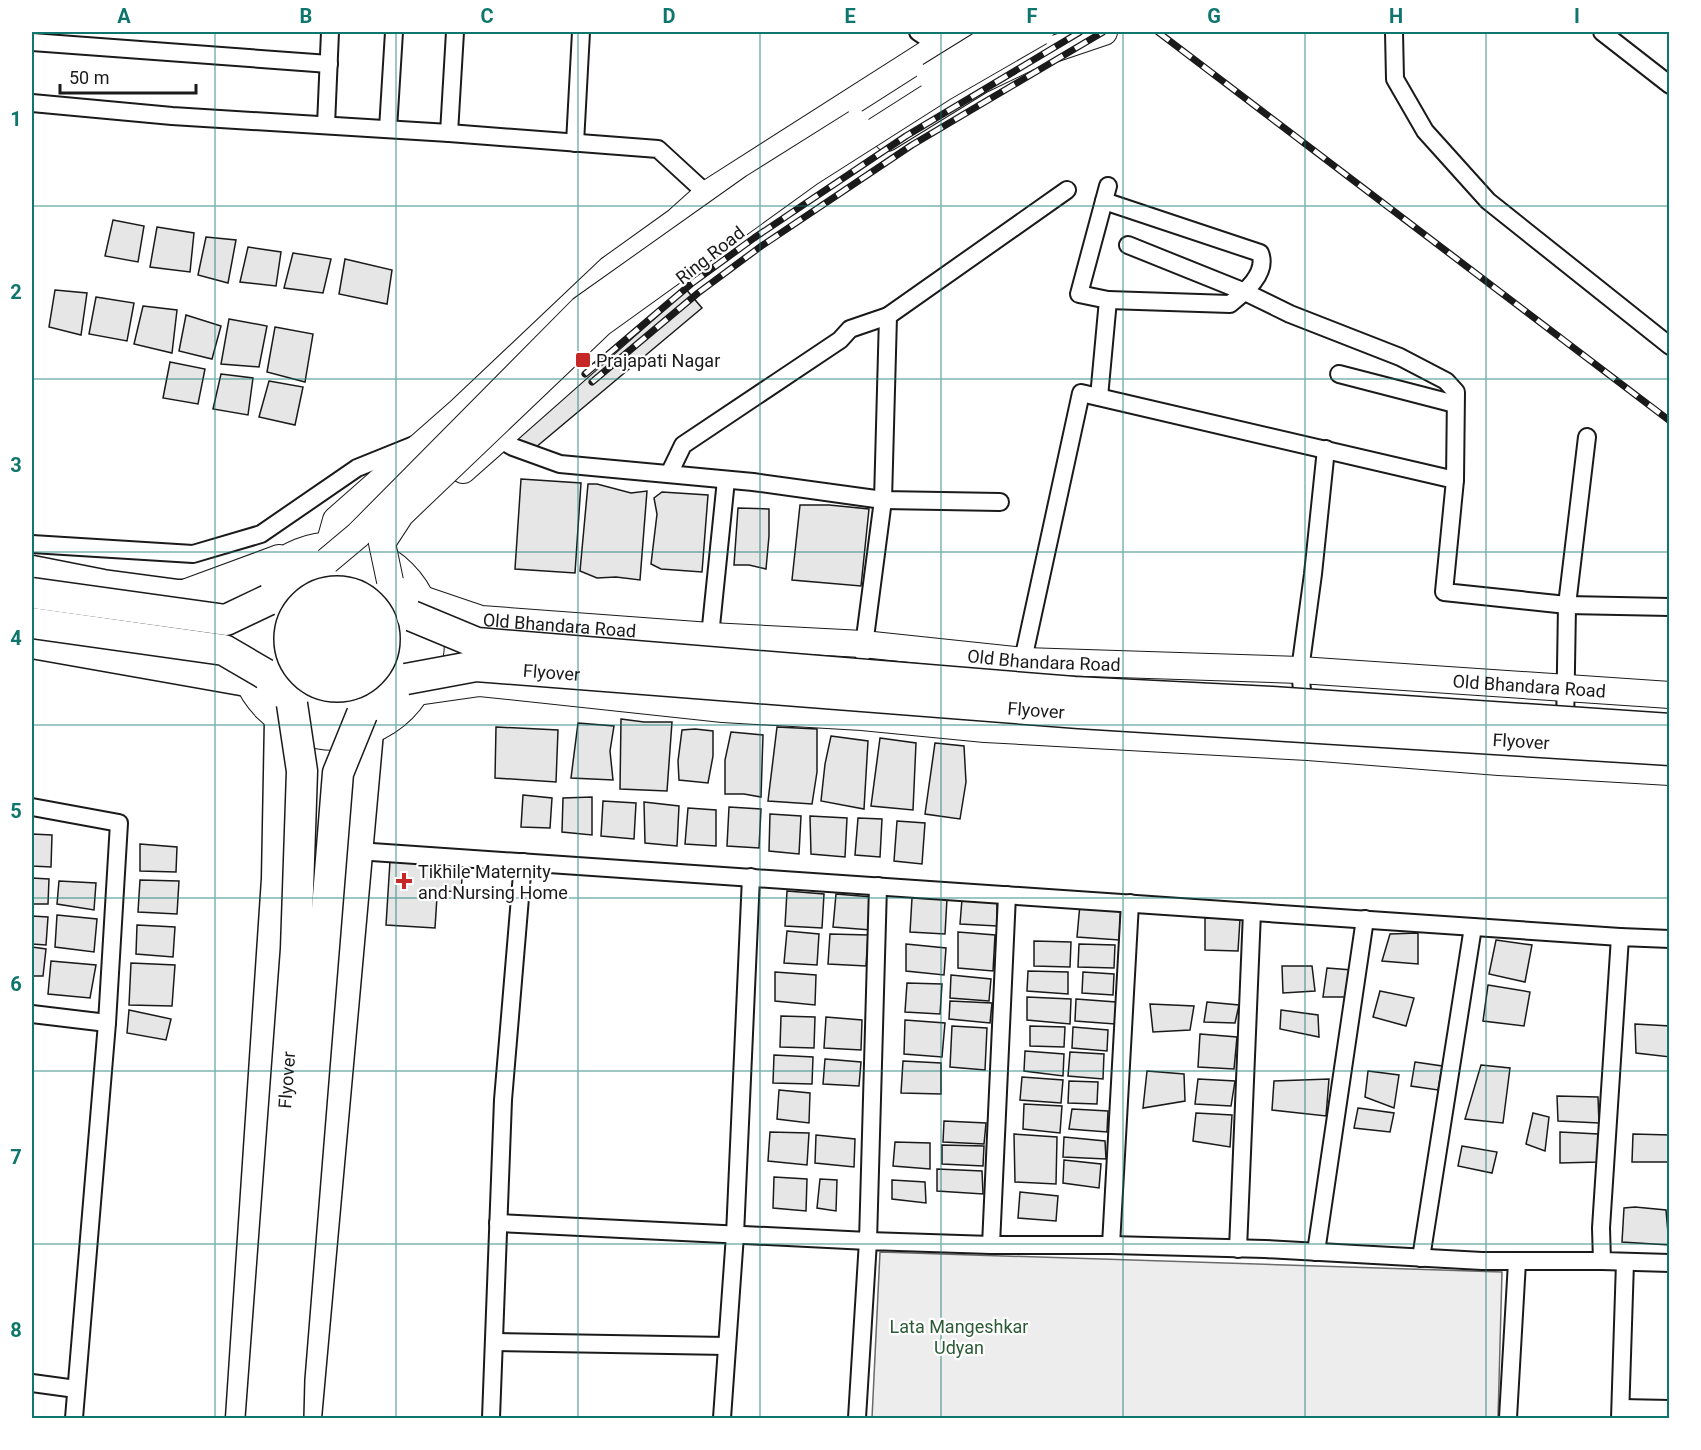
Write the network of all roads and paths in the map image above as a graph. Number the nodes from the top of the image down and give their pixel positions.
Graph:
1 (330, 32) edge
2 (393, 32) edge
3 (455, 32) edge
4 (581, 32) edge
5 (961, 32) edge
6 (1001, 32) edge
7 (1040, 32) edge
8 (1104, 32) edge
9 (1394, 32) edge
10 (1602, 32) edge
11 (928, 38) edge
12 (32, 42) edge
13 (329, 64) junction
14 (981, 80) junction
15 (1670, 85) edge
16 (32, 103) edge
17 (326, 125) junction
18 (388, 129) junction
19 (449, 133) junction
20 (575, 143) junction
21 (1067, 190) dead end
22 (707, 194) junction
23 (1128, 245) dead end
24 (1245, 292) junction
25 (1108, 300) junction
26 (888, 316) junction
27 (1670, 346) edge
28 (1339, 374) dead end
29 (1099, 397) junction
30 (1455, 404) junction
31 (1587, 437) dead end
32 (499, 439) junction
33 (427, 440) junction
34 (1326, 449) junction
35 (669, 474) junction
36 (726, 480) junction
37 (1455, 480) junction
38 (883, 500) junction
39 (1000, 502) dead end
40 (336, 520) junction
41 (32, 544) edge
42 (328, 553) junction
43 (32, 573) edge
44 (393, 574) junction
45 (32, 593) edge
46 (178, 595) junction
47 (259, 597) junction
48 (1567, 605) junction
49 (1670, 607) edge
50 (417, 608) junction
51 (32, 622) edge
52 (710, 636) junction
53 (32, 643) edge
54 (863, 644) junction
55 (1024, 661) junction
56 (1300, 670) junction
57 (256, 677) junction
58 (411, 685) junction
59 (1565, 689) junction
60 (1670, 695) edge
61 (286, 712) junction
62 (862, 717) junction
63 (365, 723) junction
64 (1670, 729) edge
65 (1019, 730) junction
66 (1308, 747) junction
67 (1670, 750) edge
68 (1564, 766) junction
69 (1670, 772) edge
70 (32, 807) edge
71 (357, 851) junction
72 (523, 862) junction
73 (751, 877) junction
74 (878, 886) junction
75 (1007, 895) junction
76 (1130, 903) junction
77 (1252, 912) junction
78 (1365, 919) junction
79 (1473, 927) junction
80 (1620, 937) junction
81 (1670, 939) edge
82 (32, 1014) edge
83 (107, 1023) junction
84 (498, 1223) junction
85 (735, 1235) junction
86 (868, 1240) junction
87 (990, 1245) junction
88 (1111, 1245) junction
89 (1238, 1249) junction
90 (1316, 1252) junction
91 (1421, 1258) junction
92 (1517, 1262) junction
93 (1602, 1262) junction
94 (1625, 1262) junction
95 (1670, 1263) edge
96 (494, 1342) junction
97 (727, 1346) junction
98 (32, 1383) edge
99 (76, 1389) junction
100 (1670, 1409) edge
101 (1621, 1413) edge
102 (74, 1419) edge
103 (241, 1419) edge
104 (261, 1419) edge
105 (288, 1419) edge
106 (306, 1419) edge
107 (491, 1419) edge
108 (722, 1419) edge
109 (857, 1419) edge
110 (1508, 1419) edge

1 - 13 street
2 - 18 street
3 - 19 street
4 - 20 street
5 - 11 main road
6 - 42 main road, Ring Road, bridge
7 - 44 main road, Ring Road, bridge
8 - 14 main road, Ring Road
9 - 27 street
10 - 15 street
11 - 14 street
11 - 22 main road
12 - 13 street
13 - 17 street
14 - 32 main road, Ring Road
16 - 17 street
17 - 18 street
18 - 19 street
19 - 20 street
20 - 22 street
21 - 26 street
22 - 33 main road
23 - 24 street
24 - 25 street
24 - 25 street
24 - 30 street
25 - 29 street
26 - 35 street
26 - 38 street
28 - 30 street
29 - 34 street
29 - 55 street
30 - 37 street
31 - 48 street
32 - 35 street
32 - 44 main road, Ring Road
33 - 40 main road
33 - 41 street
34 - 37 street
34 - 56 street
35 - 36 street
36 - 38 street
36 - 52 street
37 - 48 street
38 - 39 street
38 - 54 street
40 - 42 main road
40 - 46 main road
42 - 44 highway
42 - 47 highway
43 - 46 highway
44 - 50 highway
45 - 47 highway, bridge
46 - 47 highway
47 - 57 highway
48 - 49 street
48 - 59 street
50 - 52 main road, Old Bhandara Road
50 - 58 highway
50 - 64 highway, Flyover, bridge
51 - 57 highway, bridge
52 - 54 main road, Old Bhandara Road
53 - 57 highway
54 - 55 main road, Old Bhandara Road
54 - 62 street
55 - 56 main road, Old Bhandara Road
55 - 65 street
56 - 59 main road, Old Bhandara Road
56 - 66 street
57 - 61 highway
58 - 62 main road
58 - 63 highway
58 - 67 highway, Flyover, bridge
59 - 60 main road, Old Bhandara Road
59 - 68 street
61 - 63 highway
61 - 103 highway
61 - 104 highway, Flyover, bridge
62 - 65 main road
63 - 71 highway
63 - 105 highway, Flyover, bridge
65 - 66 main road
66 - 68 main road
68 - 69 main road
70 - 83 street
71 - 72 street
71 - 106 highway
72 - 73 street
72 - 84 street
73 - 74 street
73 - 85 street
74 - 75 street
74 - 86 street
75 - 76 street
75 - 87 street
76 - 77 street
76 - 88 street
77 - 78 street
77 - 89 street
78 - 79 street
78 - 90 street
79 - 80 street
79 - 91 street
80 - 81 street
80 - 93 street
82 - 83 street
83 - 99 street
84 - 85 street
84 - 96 street
85 - 86 street
85 - 97 street
86 - 87 street
86 - 109 street
87 - 88 street
88 - 89 street
89 - 90 street
90 - 91 street
91 - 92 street
92 - 93 street
92 - 110 street
93 - 94 street
94 - 95 street
94 - 101 street
96 - 97 street
96 - 107 street
97 - 108 street
98 - 99 street
99 - 102 street
100 - 101 street

